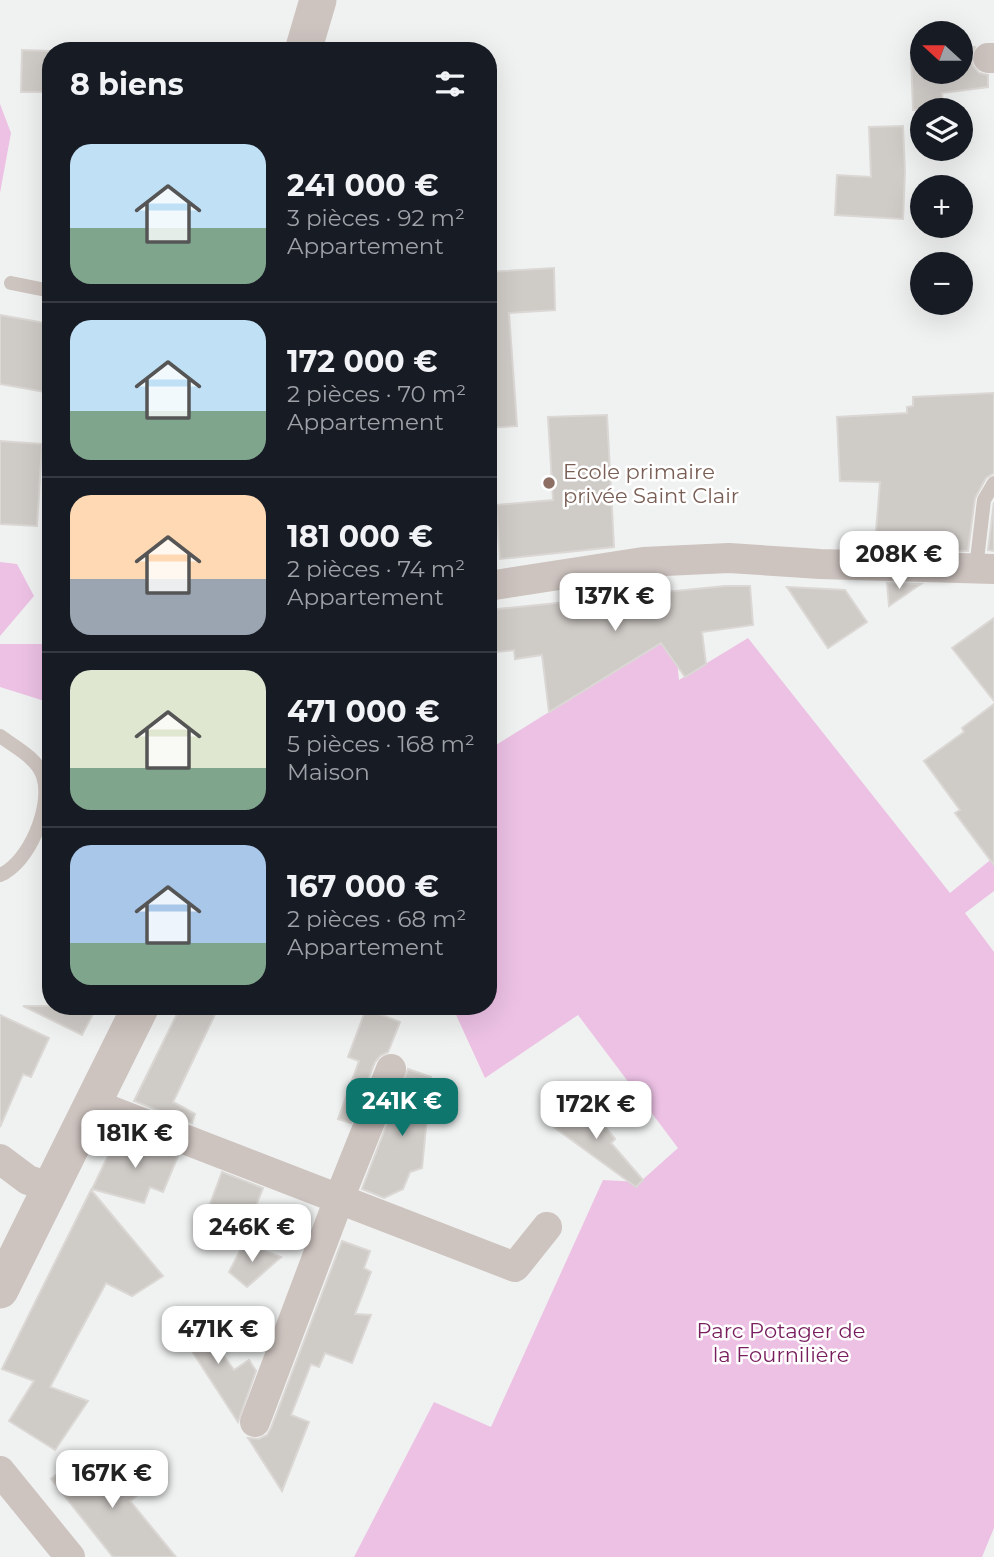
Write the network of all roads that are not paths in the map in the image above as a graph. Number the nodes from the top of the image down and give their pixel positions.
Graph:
1 (318, 0) edge
2 (306, 42) edge
3 (11, 283) dead end
4 (42, 289) edge
5 (994, 483) edge
6 (985, 568) edge
7 (497, 585) edge
8 (0, 736) edge
9 (42, 774) edge
10 (42, 810) edge
11 (0, 875) edge
12 (136, 1015) edge
13 (391, 1069) dead end
14 (90, 1106) junction
15 (0, 1159) edge
16 (50, 1187) junction
17 (339, 1199) junction
18 (547, 1227) dead end
19 (0, 1290) edge
20 (255, 1422) dead end
21 (0, 1471) edge
22 (70, 1557) edge

1 - 2 street
3 - 4 lane
5 - 6 lane
6 - 7 street
8 - 9 lane
10 - 11 lane
12 - 14 street
13 - 17 street
14 - 16 street
14 - 17 street
15 - 16 street
16 - 19 street
17 - 18 street
17 - 20 street
21 - 22 street

